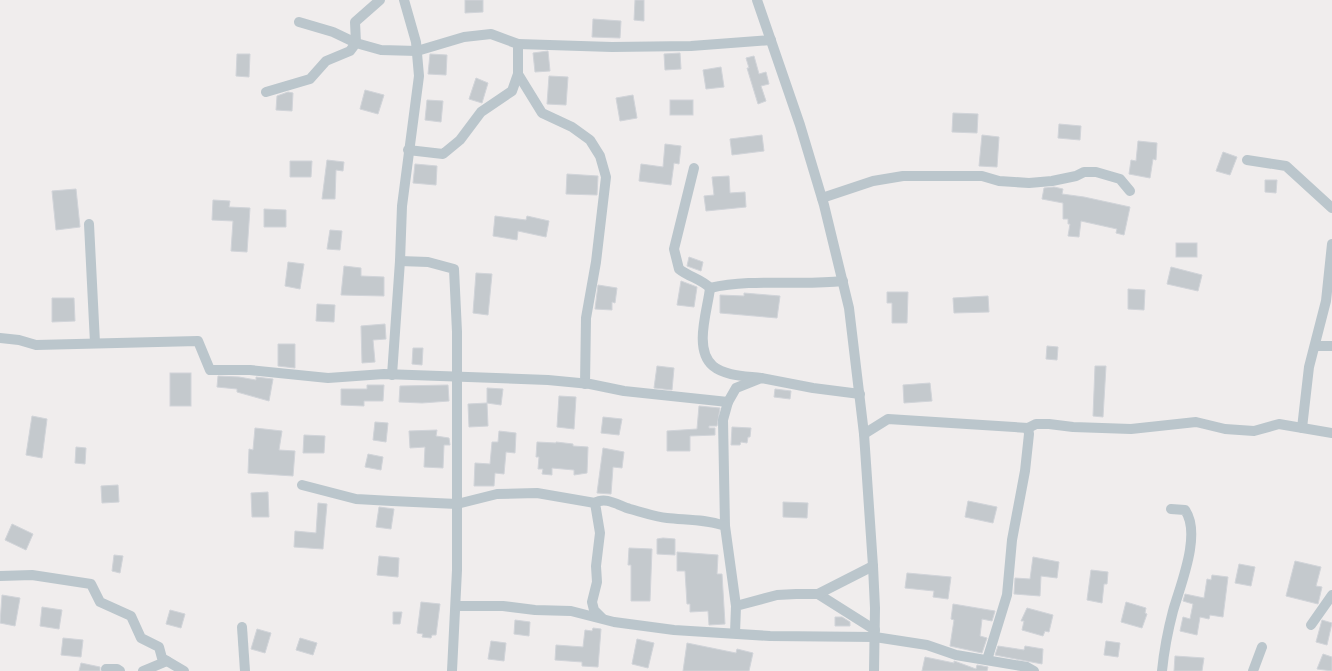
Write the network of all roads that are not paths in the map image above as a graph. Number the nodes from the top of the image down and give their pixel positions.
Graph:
1 (380, 0) edge
2 (404, 0) edge
3 (756, 0) edge
4 (299, 22) dead end
5 (771, 40) junction
6 (356, 43) junction
7 (518, 44) junction
8 (417, 52) junction
9 (518, 74) junction
10 (266, 92) dead end
11 (408, 150) junction
12 (1248, 160) dead end
13 (694, 168) dead end
14 (1130, 191) dead end
15 (822, 198) junction
16 (1332, 208) edge
17 (89, 224) dead end
18 (1332, 244) edge
19 (400, 261) junction
20 (843, 281) junction
21 (710, 288) junction
22 (0, 338) edge
23 (95, 343) junction
24 (1316, 346) junction
25 (1332, 346) edge
26 (392, 375) junction
27 (457, 378) junction
28 (761, 378) junction
29 (585, 384) junction
30 (860, 394) junction
31 (728, 402) junction
32 (1028, 428) junction
33 (1302, 428) junction
34 (1332, 433) edge
35 (864, 434) junction
36 (302, 485) dead end
37 (595, 503) junction
38 (457, 504) junction
39 (1171, 509) dead end
40 (725, 526) junction
41 (873, 566) junction
42 (0, 576) edge
43 (818, 594) junction
44 (1332, 595) edge
45 (457, 606) junction
46 (736, 606) junction
47 (603, 619) junction
48 (1311, 625) dead end
49 (242, 626) dead end
50 (735, 633) junction
51 (875, 633) junction
52 (1262, 646) dead end
53 (987, 660) junction
54 (167, 661) junction
55 (106, 669) dead end
56 (120, 671) edge
57 (143, 671) edge
58 (184, 671) edge
59 (245, 671) edge
60 (452, 671) edge
61 (874, 671) edge
62 (1034, 671) edge
63 (1162, 671) edge
64 (1253, 671) edge

1 - 6 street
2 - 8 street
3 - 5 street
4 - 6 street
5 - 7 street
5 - 15 street
6 - 8 street
6 - 10 street
7 - 8 street
7 - 9 street
8 - 11 street
9 - 11 street
9 - 29 street
11 - 19 street
12 - 16 street
13 - 21 street
14 - 15 street
15 - 20 street
17 - 23 street
18 - 24 street
19 - 26 street
19 - 27 street
20 - 21 street
20 - 30 street
21 - 28 street
22 - 23 street
23 - 26 street
24 - 25 street
24 - 33 street
26 - 27 street
27 - 29 street
27 - 38 street
28 - 30 street
28 - 31 street
29 - 31 street
30 - 35 street
31 - 40 street
32 - 33 street
32 - 35 street
32 - 53 street
33 - 34 street
35 - 41 street
36 - 38 street
37 - 38 street
37 - 40 street
37 - 47 street
38 - 45 street
39 - 63 street
40 - 46 street
41 - 43 street
41 - 51 street
42 - 54 street
43 - 46 street
43 - 51 street
44 - 48 street
45 - 47 street
45 - 60 street
46 - 50 street
47 - 50 street
49 - 59 street
50 - 51 street
51 - 53 street
51 - 61 street
52 - 64 street
53 - 62 street
54 - 57 street
54 - 58 street
55 - 56 street

